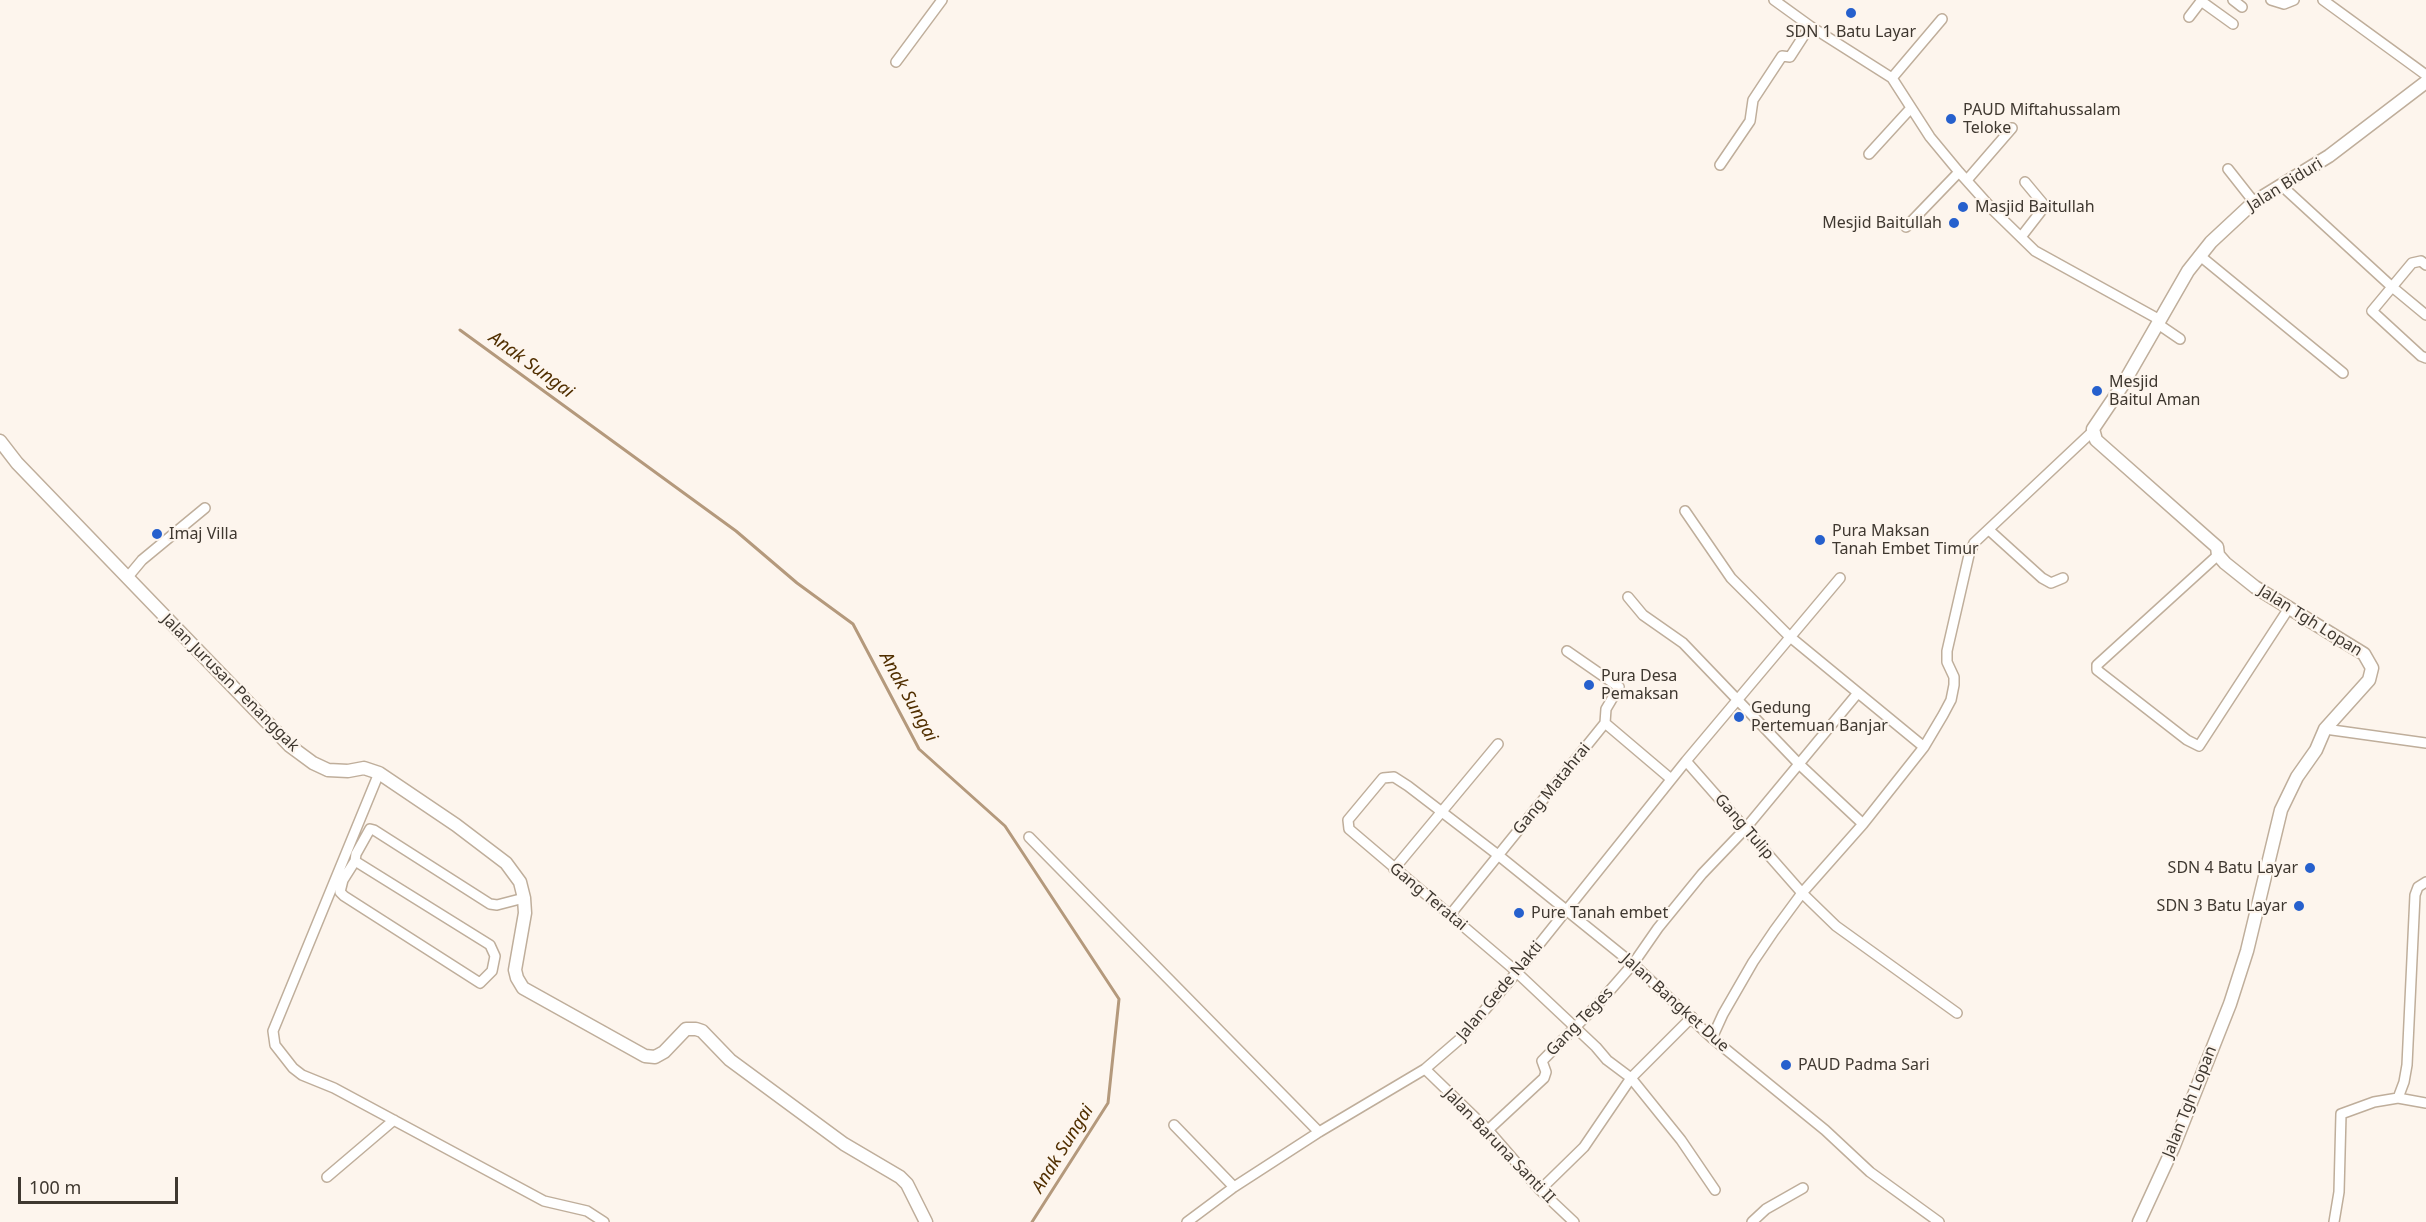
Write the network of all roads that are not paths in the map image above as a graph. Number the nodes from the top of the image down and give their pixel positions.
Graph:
1 (942, 0) edge
2 (1774, 0) edge
3 (2233, 0) edge
4 (2271, 0) edge
5 (2294, 0) edge
6 (2323, 0) edge
7 (2202, 1) edge
8 (2242, 7) dead end
9 (2189, 17) dead end
10 (1942, 19) dead end
11 (2233, 24) dead end
12 (1810, 26) junction
13 (896, 63) dead end
14 (1892, 78) junction
15 (2425, 82) edge
16 (1911, 108) junction
17 (2012, 128) dead end
18 (1869, 154) dead end
19 (1720, 165) dead end
20 (2228, 170) dead end
21 (1959, 172) junction
22 (1967, 180) junction
23 (2025, 182) dead end
24 (2282, 186) junction
25 (2254, 202) junction
26 (1906, 227) dead end
27 (2021, 237) junction
28 (2199, 255) junction
29 (2426, 265) edge
30 (2391, 286) junction
31 (2426, 315) edge
32 (2159, 322) junction
33 (2180, 339) dead end
34 (2426, 358) edge
35 (2343, 373) dead end
36 (2092, 432) junction
37 (0, 441) edge
38 (205, 507) dead end
39 (1685, 511) dead end
40 (1989, 530) junction
41 (2218, 555) junction
42 (127, 578) junction
43 (1840, 578) dead end
44 (2063, 578) dead end
45 (1628, 597) dead end
46 (2289, 608) junction
47 (1789, 636) junction
48 (1568, 651) dead end
49 (1857, 694) junction
50 (1737, 700) junction
51 (1605, 723) junction
52 (2325, 729) junction
53 (2426, 743) edge
54 (1498, 744) dead end
55 (1924, 747) junction
56 (1686, 761) junction
57 (1799, 765) junction
58 (379, 773) junction
59 (1671, 779) junction
60 (1441, 812) junction
61 (1350, 817) joint
62 (1863, 824) junction
63 (1745, 829) junction
64 (1029, 837) dead end
65 (1498, 855) junction
66 (355, 861) junction
67 (1394, 869) junction
68 (2426, 882) edge
69 (1802, 893) junction
70 (524, 898) junction
71 (1566, 912) junction
72 (1450, 915) junction
73 (1633, 964) junction
74 (1518, 972) junction
75 (1957, 1013) dead end
76 (1692, 1017) junction
77 (1574, 1028) junction
78 (1712, 1038) junction
79 (1425, 1069) junction
80 (1632, 1078) junction
81 (2398, 1098) junction
82 (2426, 1103) edge
83 (394, 1120) junction
84 (1174, 1125) dead end
85 (1488, 1130) junction
86 (1319, 1132) junction
87 (327, 1177) dead end
88 (1234, 1186) junction
89 (1803, 1188) dead end
90 (1540, 1190) junction
91 (1715, 1190) dead end
92 (1929, 1219) edge
93 (604, 1222) edge
94 (927, 1222) edge
95 (1187, 1222) edge
96 (1574, 1222) edge
97 (1752, 1222) edge
98 (1939, 1222) edge
99 (2139, 1222) edge
100 (2334, 1222) edge

1 - 13 street
2 - 12 street
3 - 8 street
4 - 5 street
6 - 15 street
7 - 9 street
7 - 11 street
10 - 14 street
12 - 14 street
12 - 19 street
14 - 16 street
15 - 24 street, Jalan Biduri
16 - 18 street
16 - 21 street
17 - 22 street
20 - 25 street
21 - 22 street
21 - 26 street
22 - 27 street
23 - 27 street
24 - 25 street, Jalan Biduri
24 - 30 street
25 - 28 street, Jalan Biduri
27 - 32 street
28 - 32 street, Jalan Biduri
28 - 35 street
29 - 30 street
30 - 31 street
30 - 34 street
32 - 33 street
32 - 36 street, Jalan Biduri
36 - 40 street
36 - 41 street, Jalan Tgh Lopan
37 - 42 street, Jalan Jurusan Penanggak
38 - 42 street
39 - 47 street
40 - 44 street
40 - 55 street
41 - 46 street, Jalan Tgh Lopan
41 - 46 street
42 - 58 street, Jalan Jurusan Penanggak
43 - 47 street, Jalan Gede Nakti
45 - 50 street
46 - 52 street, Jalan Tgh Lopan
47 - 49 street
47 - 50 street, Jalan Gede Nakti
48 - 51 street
49 - 55 street
49 - 57 street, Gang Teges
50 - 56 street, Jalan Gede Nakti
50 - 57 street
51 - 59 street
51 - 65 street, Gang Matahrai
52 - 53 street
52 - 99 street, Jalan Tgh Lopan
54 - 60 street
55 - 62 street
56 - 59 street, Jalan Gede Nakti
56 - 63 street, Gang Tulip
57 - 62 street
57 - 63 street, Gang Teges
58 - 70 street, Jalan Jurusan Penanggak
58 - 83 street
59 - 71 street, Jalan Gede Nakti
60 - 61 street, Jalan Bangket Due
60 - 65 street, Jalan Bangket Due
60 - 67 street
61 - 67 street, Gang Teratai
62 - 69 street
63 - 69 street, Gang Tulip
63 - 73 street, Gang Teges
64 - 86 street
65 - 71 street, Jalan Bangket Due
65 - 72 street, Gang Matahrai
66 - 66 street
66 - 70 street
67 - 72 street, Gang Teratai
68 - 81 street
69 - 75 street, Gang Tulip
69 - 78 street
70 - 94 street, Jalan Jurusan Penanggak
71 - 73 street, Jalan Bangket Due
71 - 74 street, Jalan Gede Nakti
72 - 74 street, Gang Teratai
73 - 76 street, Jalan Bangket Due
73 - 77 street, Gang Teges
74 - 77 street, Gang Teratai
74 - 79 street, Jalan Gede Nakti
76 - 78 street, Jalan Bangket Due
76 - 80 street
77 - 80 street, Gang Teratai
77 - 85 street, Gang Teges
78 - 92 street, Jalan Bangket Due
79 - 85 street, Jalan Baruna Santi II
79 - 86 street, Jalan Gede Nakti
80 - 90 street
80 - 91 street, Gang Teratai
81 - 82 street
81 - 100 street
83 - 87 street
83 - 93 street
84 - 88 street
85 - 90 street, Jalan Baruna Santi II
86 - 88 street, Jalan Gede Nakti
88 - 95 street, Jalan Gede Nakti
89 - 97 street
90 - 96 street, Jalan Baruna Santi II
92 - 98 street, Jalan Bangket Due

